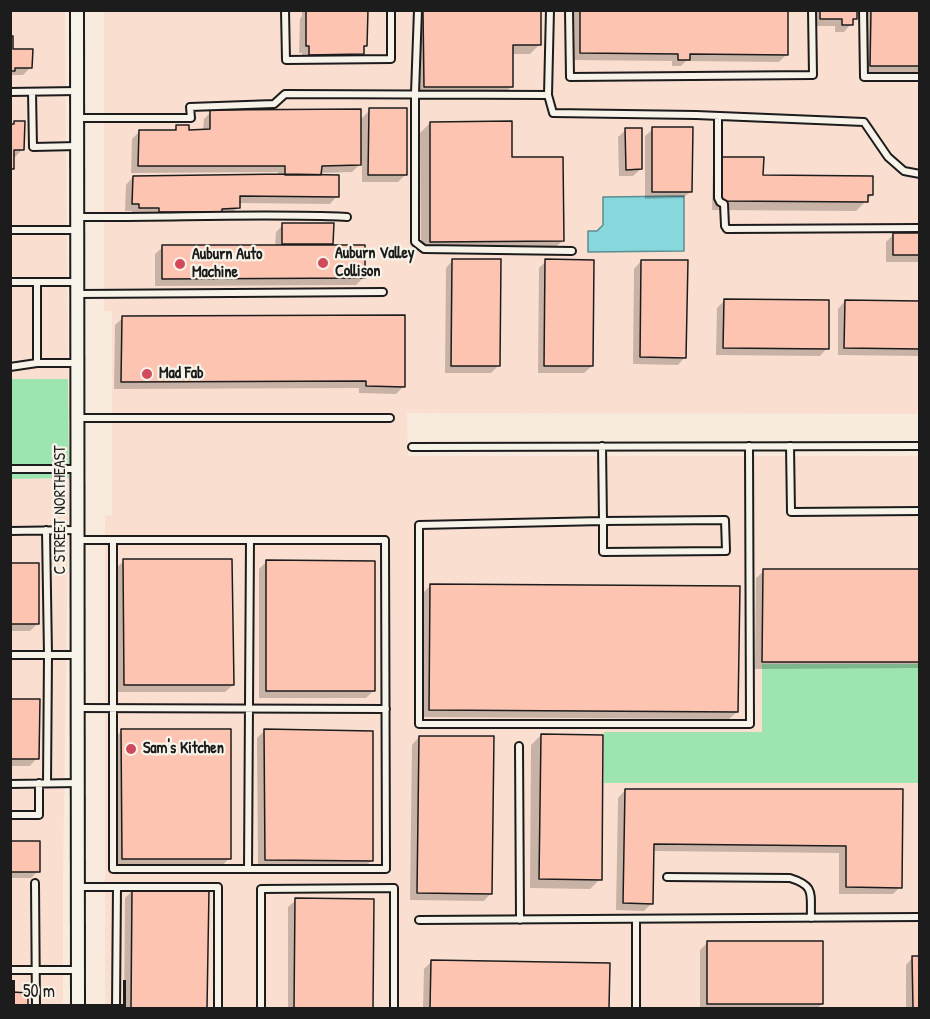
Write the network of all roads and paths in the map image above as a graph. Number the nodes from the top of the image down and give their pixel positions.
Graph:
1 (77, 10) edge
2 (285, 10) edge
3 (391, 10) edge
4 (418, 10) edge
5 (550, 10) edge
6 (570, 10) edge
7 (812, 10) edge
8 (863, 10) edge
9 (920, 77) edge
10 (10, 92) edge
11 (32, 92) junction
12 (77, 92) junction
13 (415, 94) junction
14 (548, 95) junction
15 (718, 116) junction
16 (77, 118) junction
17 (77, 146) junction
18 (920, 174) edge
19 (347, 217) dead end
20 (77, 223) junction
21 (920, 228) edge
22 (10, 230) edge
23 (572, 251) dead end
24 (10, 282) edge
25 (37, 282) junction
26 (77, 288) junction
27 (383, 292) dead end
28 (37, 363) junction
29 (77, 363) junction
30 (10, 367) edge
31 (77, 418) junction
32 (390, 418) dead end
33 (602, 446) junction
34 (749, 446) junction
35 (790, 446) junction
36 (920, 446) edge
37 (412, 447) dead end
38 (10, 469) edge
39 (78, 469) junction
40 (920, 511) edge
41 (603, 521) junction
42 (46, 530) junction
43 (10, 531) edge
44 (78, 535) junction
45 (113, 540) junction
46 (250, 540) junction
47 (10, 655) edge
48 (48, 655) junction
49 (78, 655) junction
50 (78, 708) junction
51 (113, 708) junction
52 (249, 709) junction
53 (386, 709) junction
54 (519, 746) dead end
55 (10, 783) edge
56 (39, 783) junction
57 (47, 783) junction
58 (79, 783) junction
59 (10, 815) edge
60 (248, 869) junction
61 (667, 878) dead end
62 (35, 882) dead end
63 (79, 887) junction
64 (117, 887) junction
65 (920, 917) edge
66 (811, 918) junction
67 (636, 919) junction
68 (419, 920) dead end
69 (520, 920) junction
70 (10, 970) edge
71 (36, 970) junction
72 (79, 970) junction
73 (36, 1008) edge
74 (78, 1008) edge
75 (116, 1008) edge
76 (218, 1008) edge
77 (261, 1008) edge
78 (394, 1008) edge
79 (636, 1008) edge

1 - 12 street, C STREET NORTHEAST
2 - 3 lane
4 - 13 lane
5 - 14 lane
6 - 7 lane
8 - 9 lane
10 - 11 lane
11 - 12 lane
11 - 17 lane
12 - 16 street, C STREET NORTHEAST
13 - 14 lane
13 - 16 lane
13 - 23 lane
14 - 15 lane
15 - 18 lane
15 - 21 lane
16 - 17 street, C STREET NORTHEAST
17 - 20 street, C STREET NORTHEAST
19 - 20 lane
20 - 22 lane
20 - 26 street, C STREET NORTHEAST
24 - 25 lane
25 - 26 lane
25 - 28 lane
26 - 27 lane
26 - 29 street, C STREET NORTHEAST
28 - 29 lane
28 - 30 lane
29 - 31 street, C STREET NORTHEAST
31 - 32 lane
31 - 39 street, C STREET NORTHEAST
33 - 34 lane
33 - 37 lane
33 - 41 lane
34 - 35 lane
34 - 41 lane
35 - 36 lane
35 - 40 lane
38 - 39 lane
39 - 44 street, C STREET NORTHEAST
41 - 41 lane
42 - 43 lane
42 - 44 lane
42 - 48 lane
44 - 45 lane
44 - 49 street, C STREET NORTHEAST
45 - 46 lane
45 - 51 lane
46 - 52 lane
46 - 53 lane
47 - 48 lane
48 - 49 lane
48 - 57 lane
49 - 50 street, C STREET NORTHEAST
50 - 51 lane
50 - 58 street, C STREET NORTHEAST
51 - 52 lane
51 - 60 lane
52 - 53 lane
52 - 60 lane
53 - 60 lane
54 - 69 lane
55 - 56 lane
56 - 57 lane
56 - 59 lane
57 - 58 lane
58 - 63 street, C STREET NORTHEAST
61 - 66 lane
62 - 71 lane
63 - 64 lane
63 - 72 street, C STREET NORTHEAST
64 - 75 lane
64 - 76 lane
65 - 66 lane
66 - 67 lane
67 - 69 lane
67 - 79 lane
68 - 69 lane
70 - 71 lane
71 - 72 lane
71 - 73 lane
72 - 74 street, C STREET NORTHEAST
77 - 78 lane

